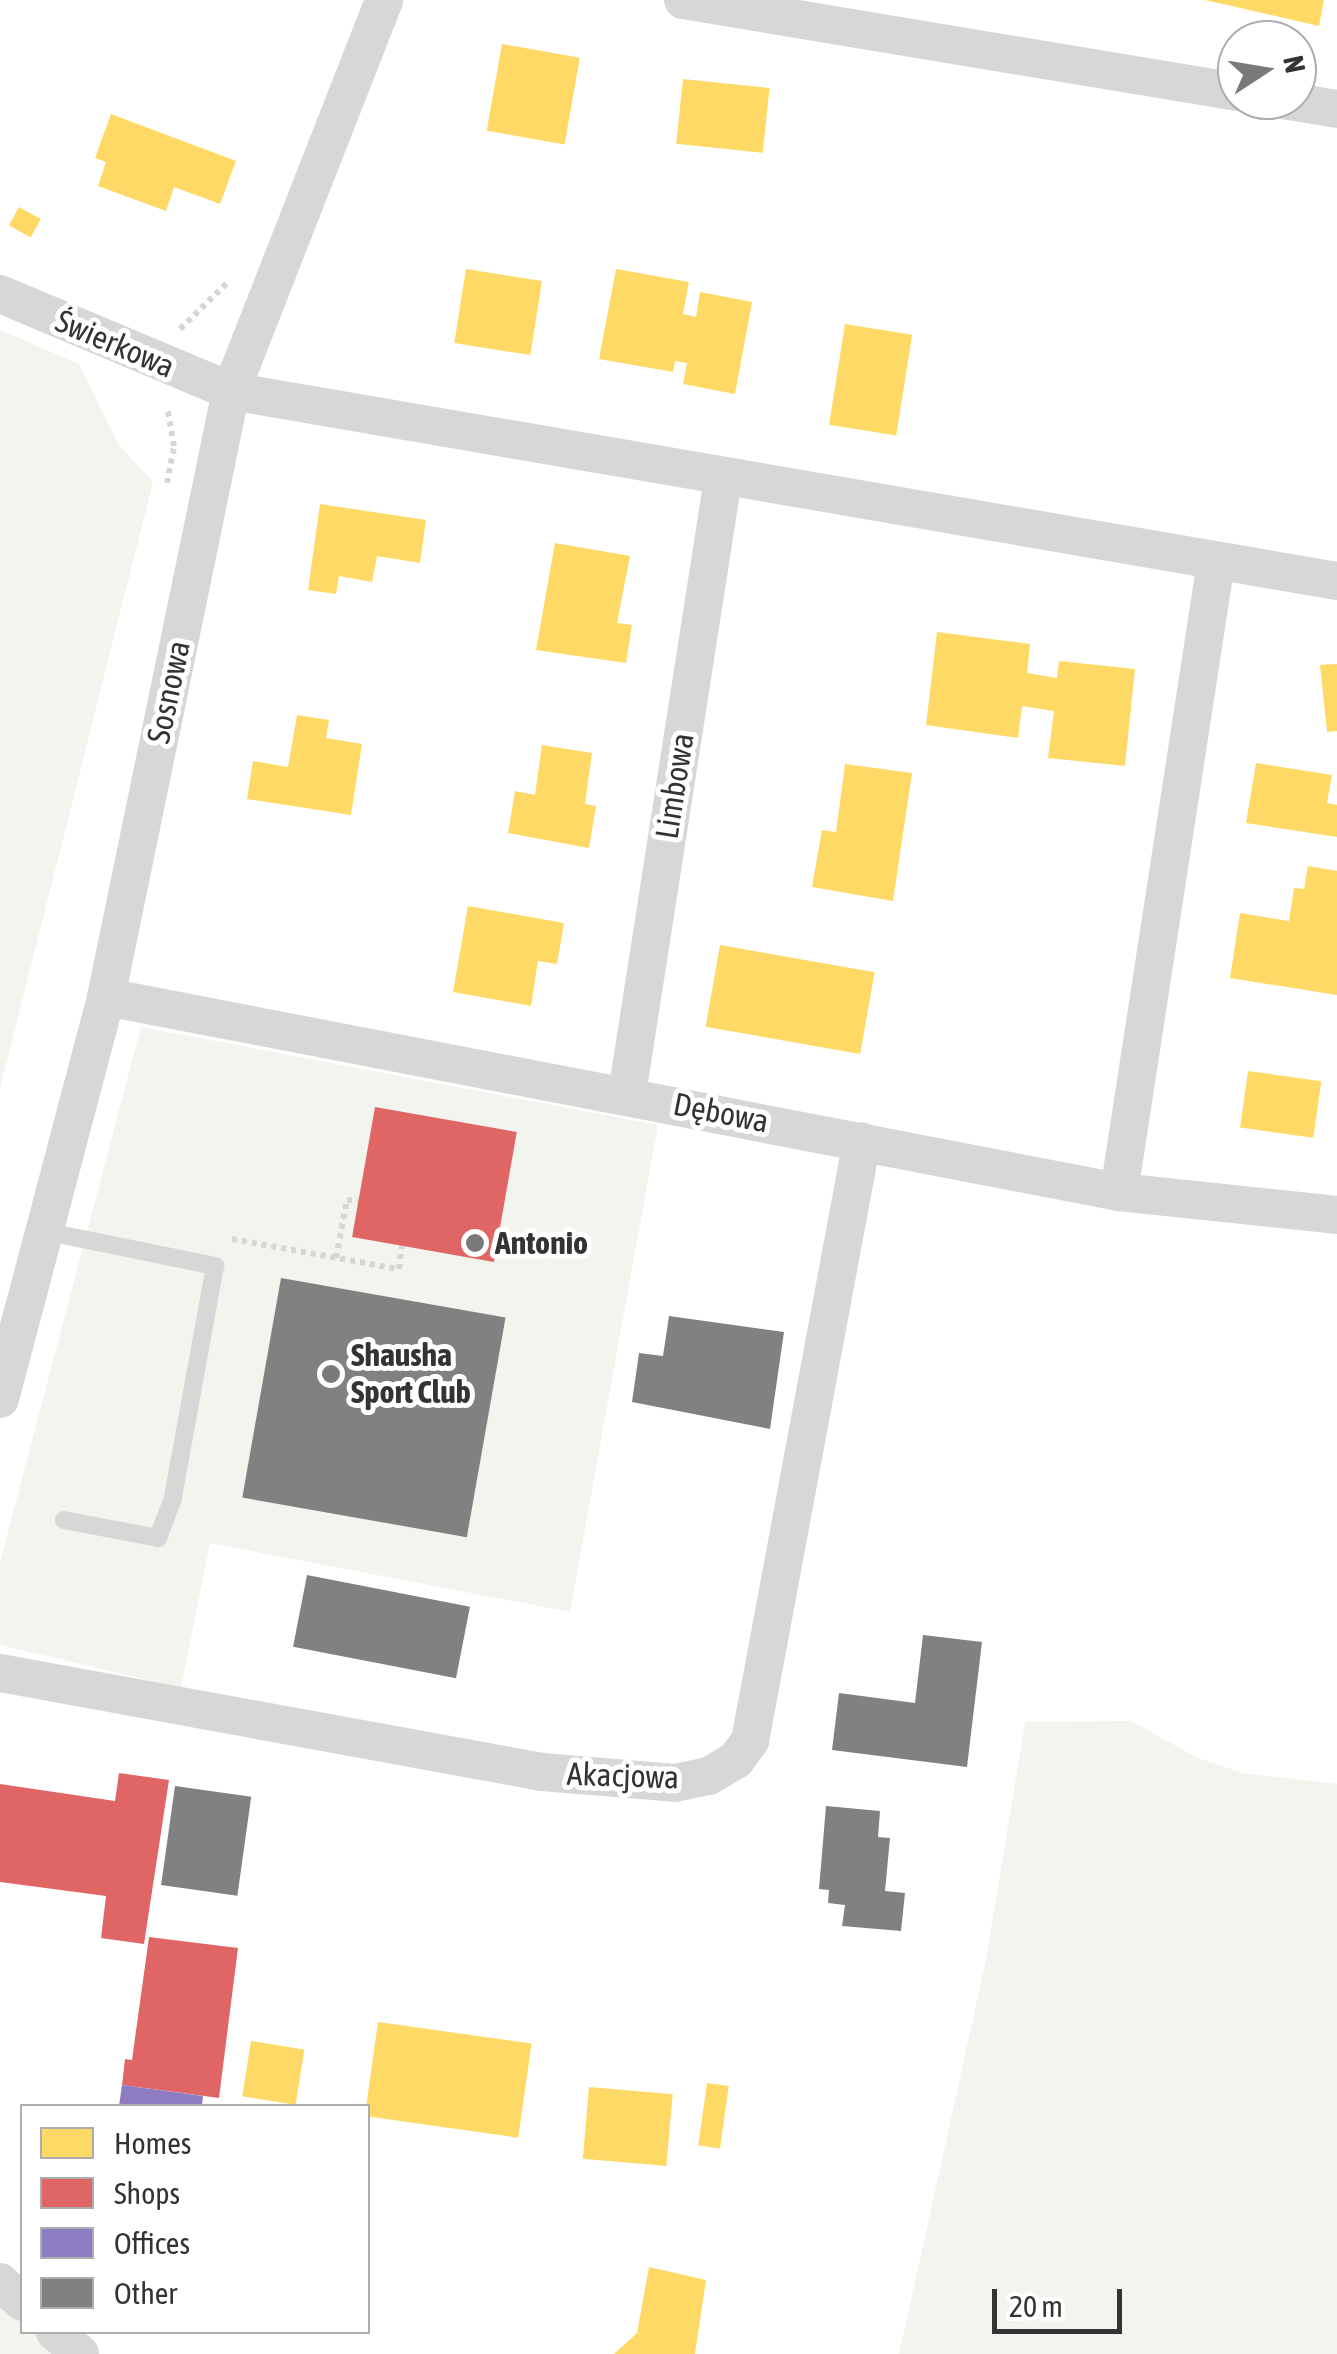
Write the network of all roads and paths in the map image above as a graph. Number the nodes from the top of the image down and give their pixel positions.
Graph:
1 (384, 0) edge
2 (682, 0) edge
3 (1217, 89) edge
4 (234, 276) dead end
5 (0, 294) edge
6 (157, 363) junction
7 (231, 391) junction
8 (723, 479) junction
9 (162, 504) dead end
10 (1216, 562) junction
11 (1337, 581) edge
12 (106, 997) junction
13 (628, 1094) junction
14 (862, 1141) junction
15 (1120, 1192) junction
16 (358, 1202) dead end
17 (1337, 1216) edge
18 (44, 1231) junction
19 (402, 1246) dead end
20 (336, 1258) junction
21 (215, 1266) junction
22 (0, 1399) edge
23 (64, 1520) dead end
24 (0, 1673) edge
25 (0, 2282) edge
26 (20, 2300) edge
27 (57, 2334) edge
28 (80, 2354) edge

1 - 7 street, Sosnowa
2 - 3 street
4 - 6 path
5 - 6 street, Świerkowa
6 - 7 street, Świerkowa
6 - 9 path
7 - 8 street
7 - 12 street, Sosnowa
8 - 10 street
8 - 13 street, Limbowa
10 - 11 street
10 - 15 street
12 - 13 street, Dębowa
12 - 18 street, Sosnowa
13 - 14 street, Dębowa
14 - 15 street, Dębowa
14 - 24 street, Akacjowa
15 - 17 street, Dębowa
16 - 20 path
18 - 21 lane
18 - 22 street, Sosnowa
19 - 20 path
20 - 21 path
21 - 23 lane
25 - 26 street
27 - 28 street

